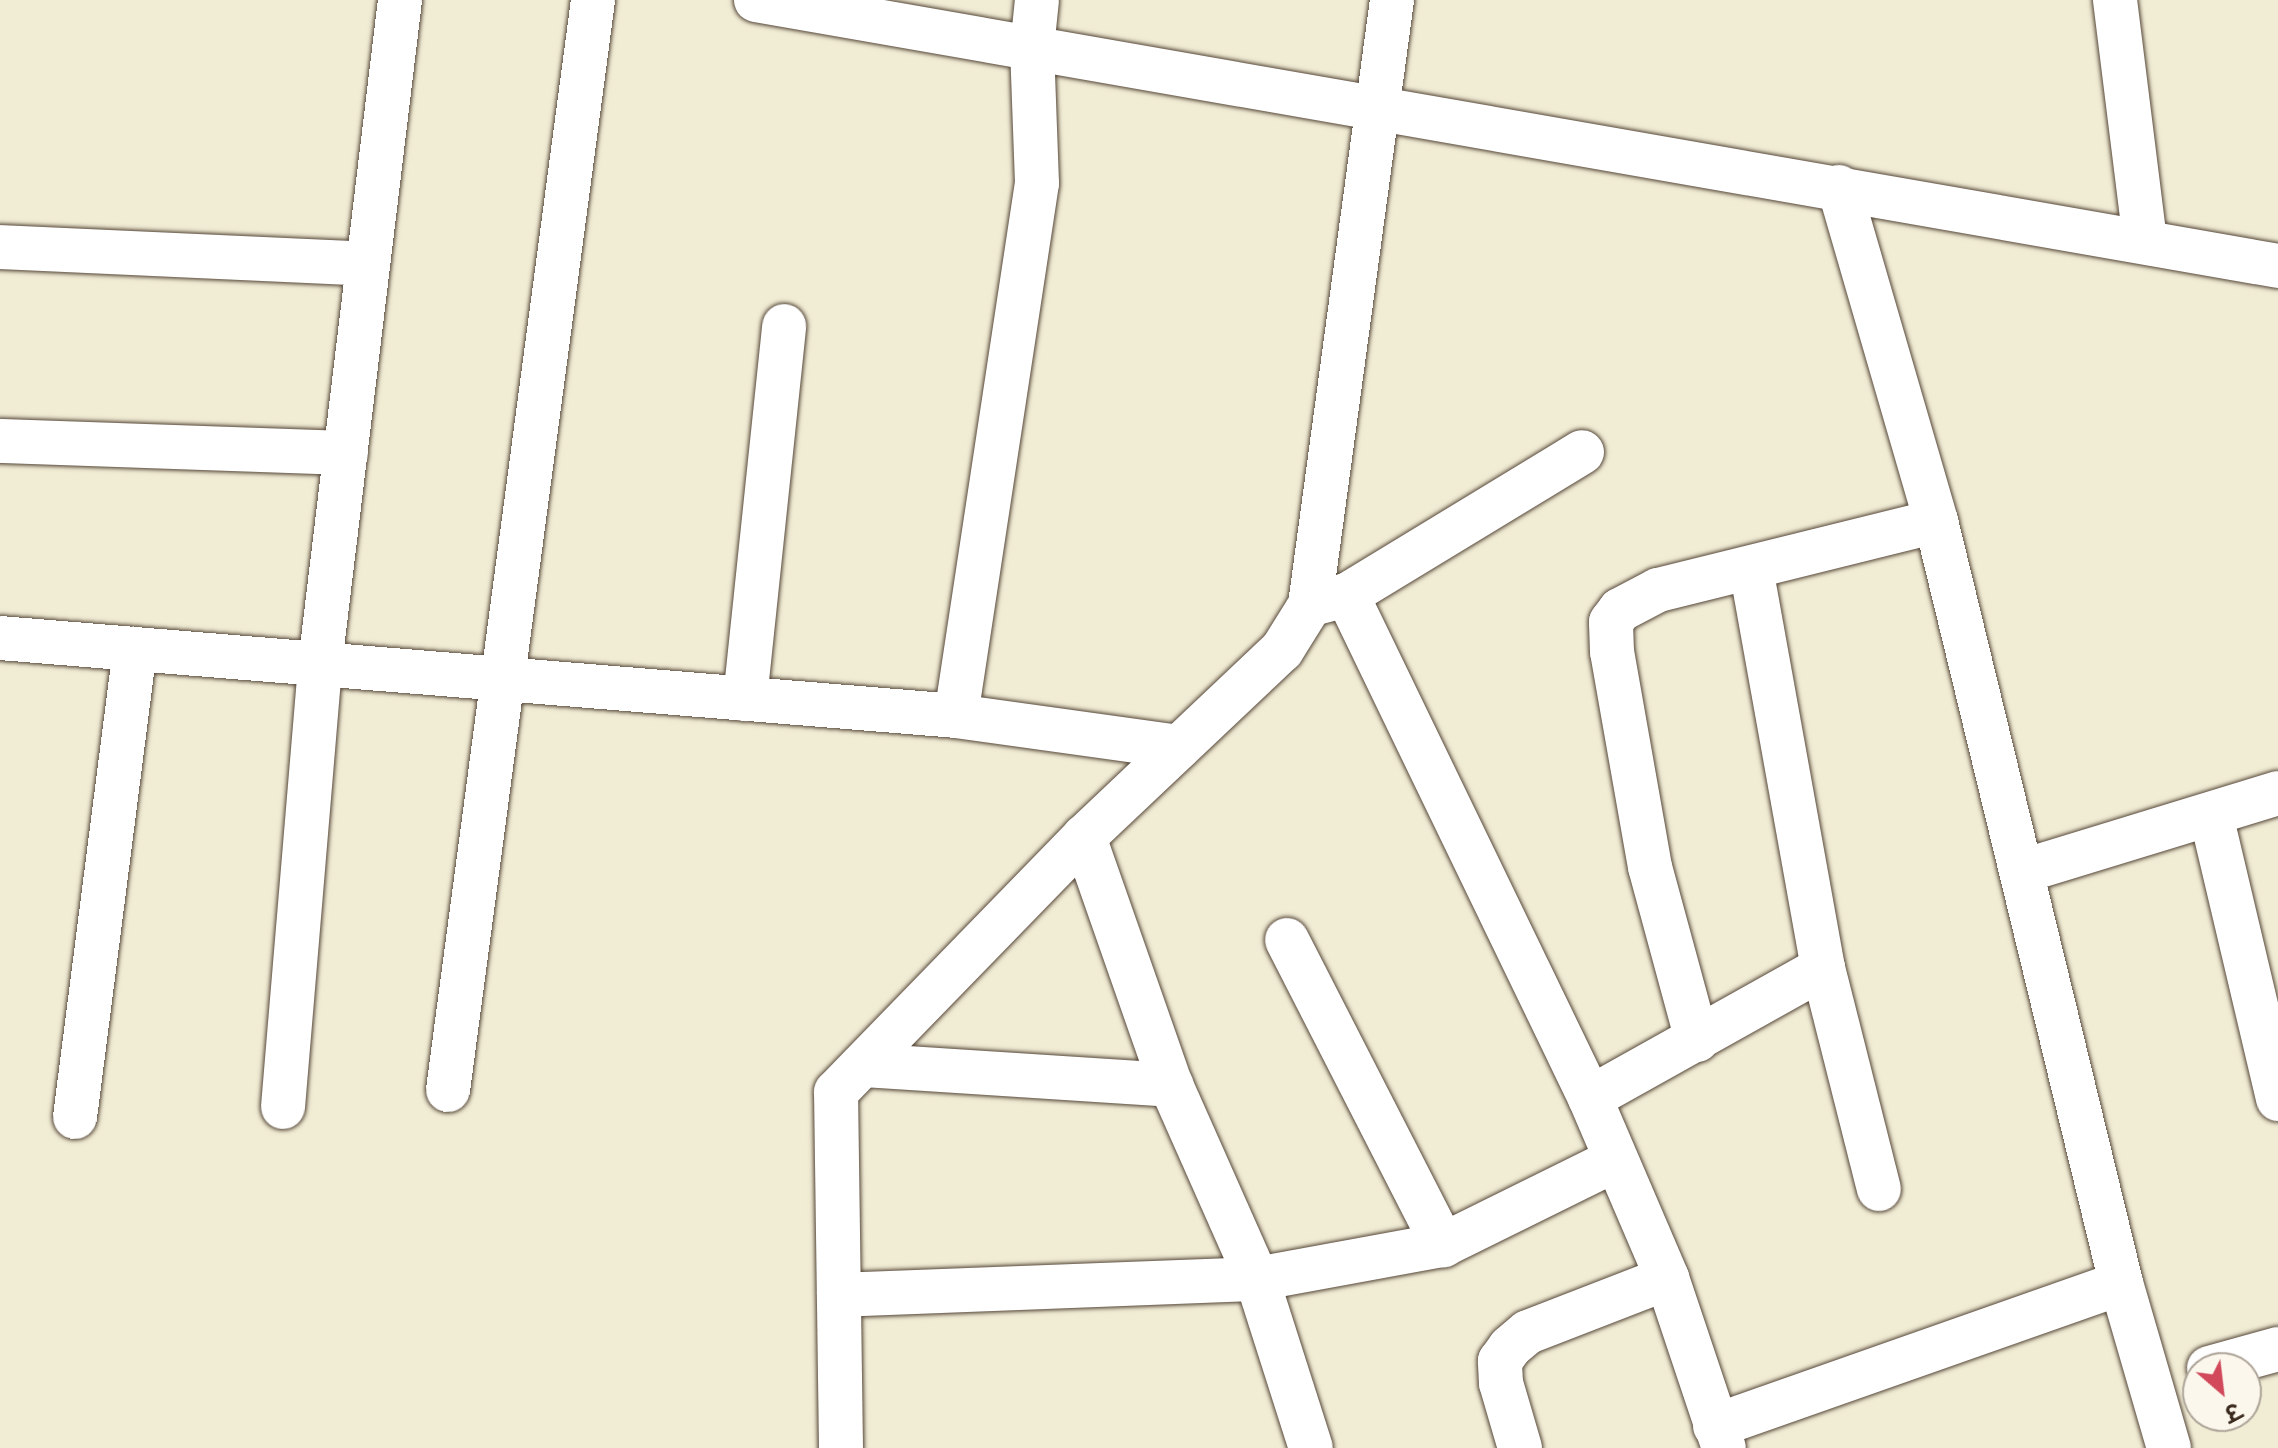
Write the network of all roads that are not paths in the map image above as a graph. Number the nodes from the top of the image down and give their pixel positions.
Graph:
1 (400, 0) edge
2 (593, 0) edge
3 (756, 0) edge
4 (1037, 0) edge
5 (1392, 0) edge
6 (2115, 0) edge
7 (1032, 48) junction
8 (1374, 110) junction
9 (1839, 187) junction
10 (2145, 242) junction
11 (0, 247) edge
12 (368, 264) junction
13 (2278, 266) edge
14 (784, 326) dead end
15 (0, 441) edge
16 (1582, 452) dead end
17 (346, 453) junction
18 (1936, 521) junction
19 (1751, 568) junction
20 (1329, 600) junction
21 (0, 638) edge
22 (135, 649) junction
23 (320, 664) junction
24 (502, 678) junction
25 (745, 699) junction
26 (956, 716) junction
27 (1179, 747) junction
28 (2278, 793) edge
29 (2211, 815) junction
30 (1084, 837) junction
31 (2023, 871) junction
32 (1287, 940) dead end
33 (1823, 968) junction
34 (1697, 1040) junction
35 (863, 1065) junction
36 (1171, 1085) junction
37 (448, 1090) dead end
38 (1590, 1098) junction
39 (2278, 1099) edge
40 (283, 1107) dead end
41 (75, 1117) dead end
42 (1615, 1160) junction
43 (1879, 1189) dead end
44 (1443, 1245) junction
45 (1667, 1278) junction
46 (1257, 1279) junction
47 (2121, 1283) junction
48 (839, 1295) junction
49 (2182, 1376) edge
50 (2152, 1384) junction
51 (1720, 1437) edge
52 (841, 1448) edge
53 (1311, 1448) edge
54 (1520, 1448) edge
55 (2169, 1448) edge

1 - 12 street
2 - 24 street
3 - 7 street
4 - 7 street
5 - 8 street
6 - 10 street
7 - 8 street
7 - 26 street
8 - 9 street
8 - 20 street
9 - 10 street
9 - 18 street
10 - 13 street
11 - 12 street
12 - 17 street
14 - 25 street
15 - 17 street
16 - 20 street
17 - 23 street
18 - 19 street
18 - 31 street
19 - 33 street
19 - 34 street
20 - 27 street
20 - 38 street
21 - 22 street
22 - 23 street
22 - 41 street
23 - 24 street
23 - 40 street
24 - 25 street
24 - 37 street
25 - 26 street
26 - 27 street
27 - 30 street
28 - 29 street
29 - 31 street
29 - 39 street
30 - 35 street
30 - 36 street
31 - 47 street
32 - 44 street
33 - 34 street
33 - 43 street
34 - 38 street
35 - 36 street
35 - 48 street
36 - 46 street
38 - 42 street
42 - 44 street
42 - 45 street
44 - 46 street
45 - 51 street
45 - 54 street
46 - 48 street
46 - 53 street
47 - 50 street
47 - 51 street
48 - 52 street
49 - 50 street
50 - 55 street

